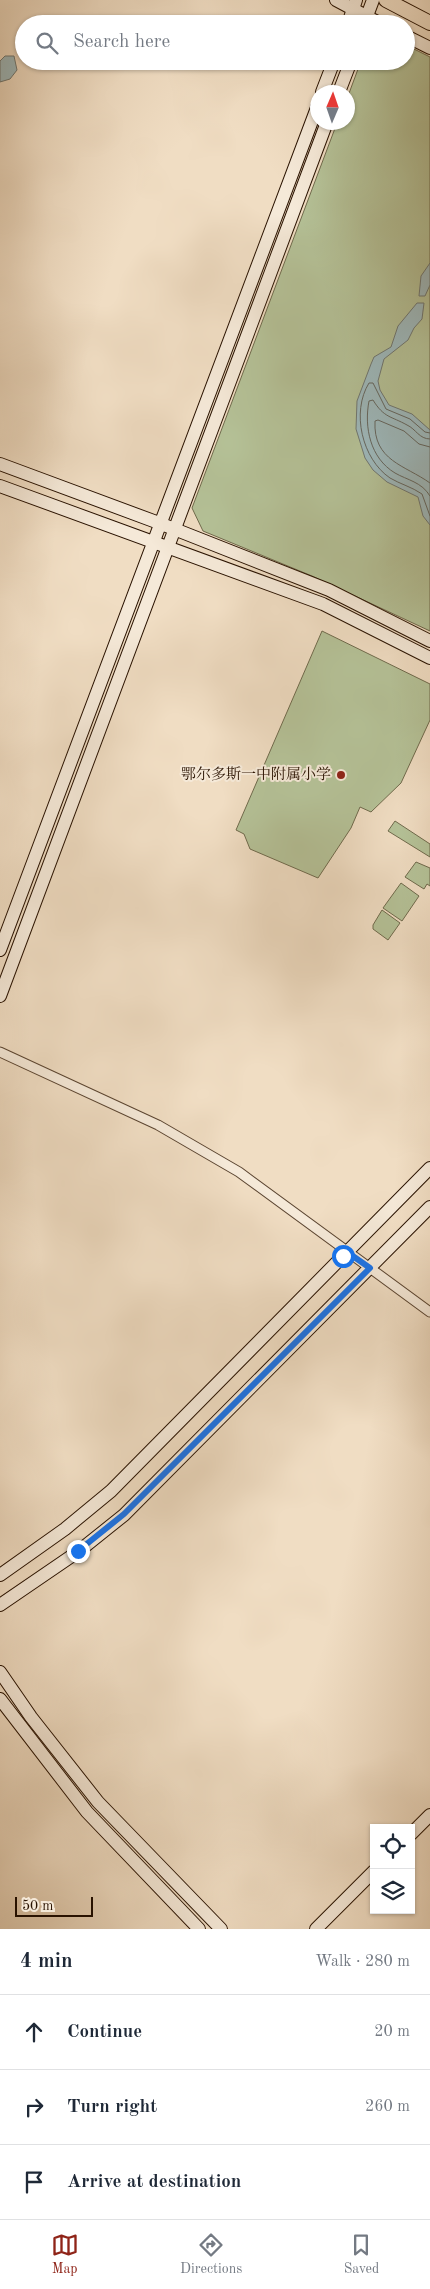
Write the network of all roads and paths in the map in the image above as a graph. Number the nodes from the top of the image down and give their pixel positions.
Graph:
1 (336, 0) edge
2 (373, 0) edge
3 (386, 0) edge
4 (355, 4) edge
5 (363, 15) edge
6 (368, 15) edge
7 (415, 15) edge
8 (415, 15) edge
9 (430, 23) edge
10 (415, 40) edge
11 (430, 48) edge
12 (331, 70) edge
13 (348, 70) edge
14 (325, 85) edge
15 (342, 85) edge
16 (310, 125) edge
17 (325, 130) edge
18 (0, 464) edge
19 (0, 486) edge
20 (159, 523) junction
21 (174, 529) junction
22 (153, 540) junction
23 (168, 546) junction
24 (430, 641) edge
25 (430, 658) edge
26 (0, 950) edge
27 (0, 996) edge
28 (0, 1052) edge
29 (430, 1168) edge
30 (430, 1207) edge
31 (347, 1252) junction
32 (370, 1268) junction
33 (430, 1312) edge
34 (0, 1574) edge
35 (0, 1605) edge
36 (0, 1672) edge
37 (0, 1699) edge
38 (430, 1816) edge
39 (415, 1830) edge
40 (370, 1875) edge
41 (199, 1929) edge
42 (221, 1929) edge
43 (316, 1929) edge

1 - 4 street
2 - 6 street
3 - 7 main road
4 - 5 street
8 - 9 main road
10 - 11 street
12 - 14 street
13 - 15 street
16 - 20 street
17 - 21 street
18 - 20 street
19 - 22 street
20 - 21 street
20 - 22 street
21 - 23 street
21 - 24 street
22 - 23 street
22 - 26 street
23 - 25 street
23 - 27 street
28 - 31 street
29 - 31 street
30 - 32 street
31 - 32 street
31 - 34 street
32 - 33 street
32 - 35 street
36 - 42 street
37 - 41 street
38 - 39 street
40 - 43 street

